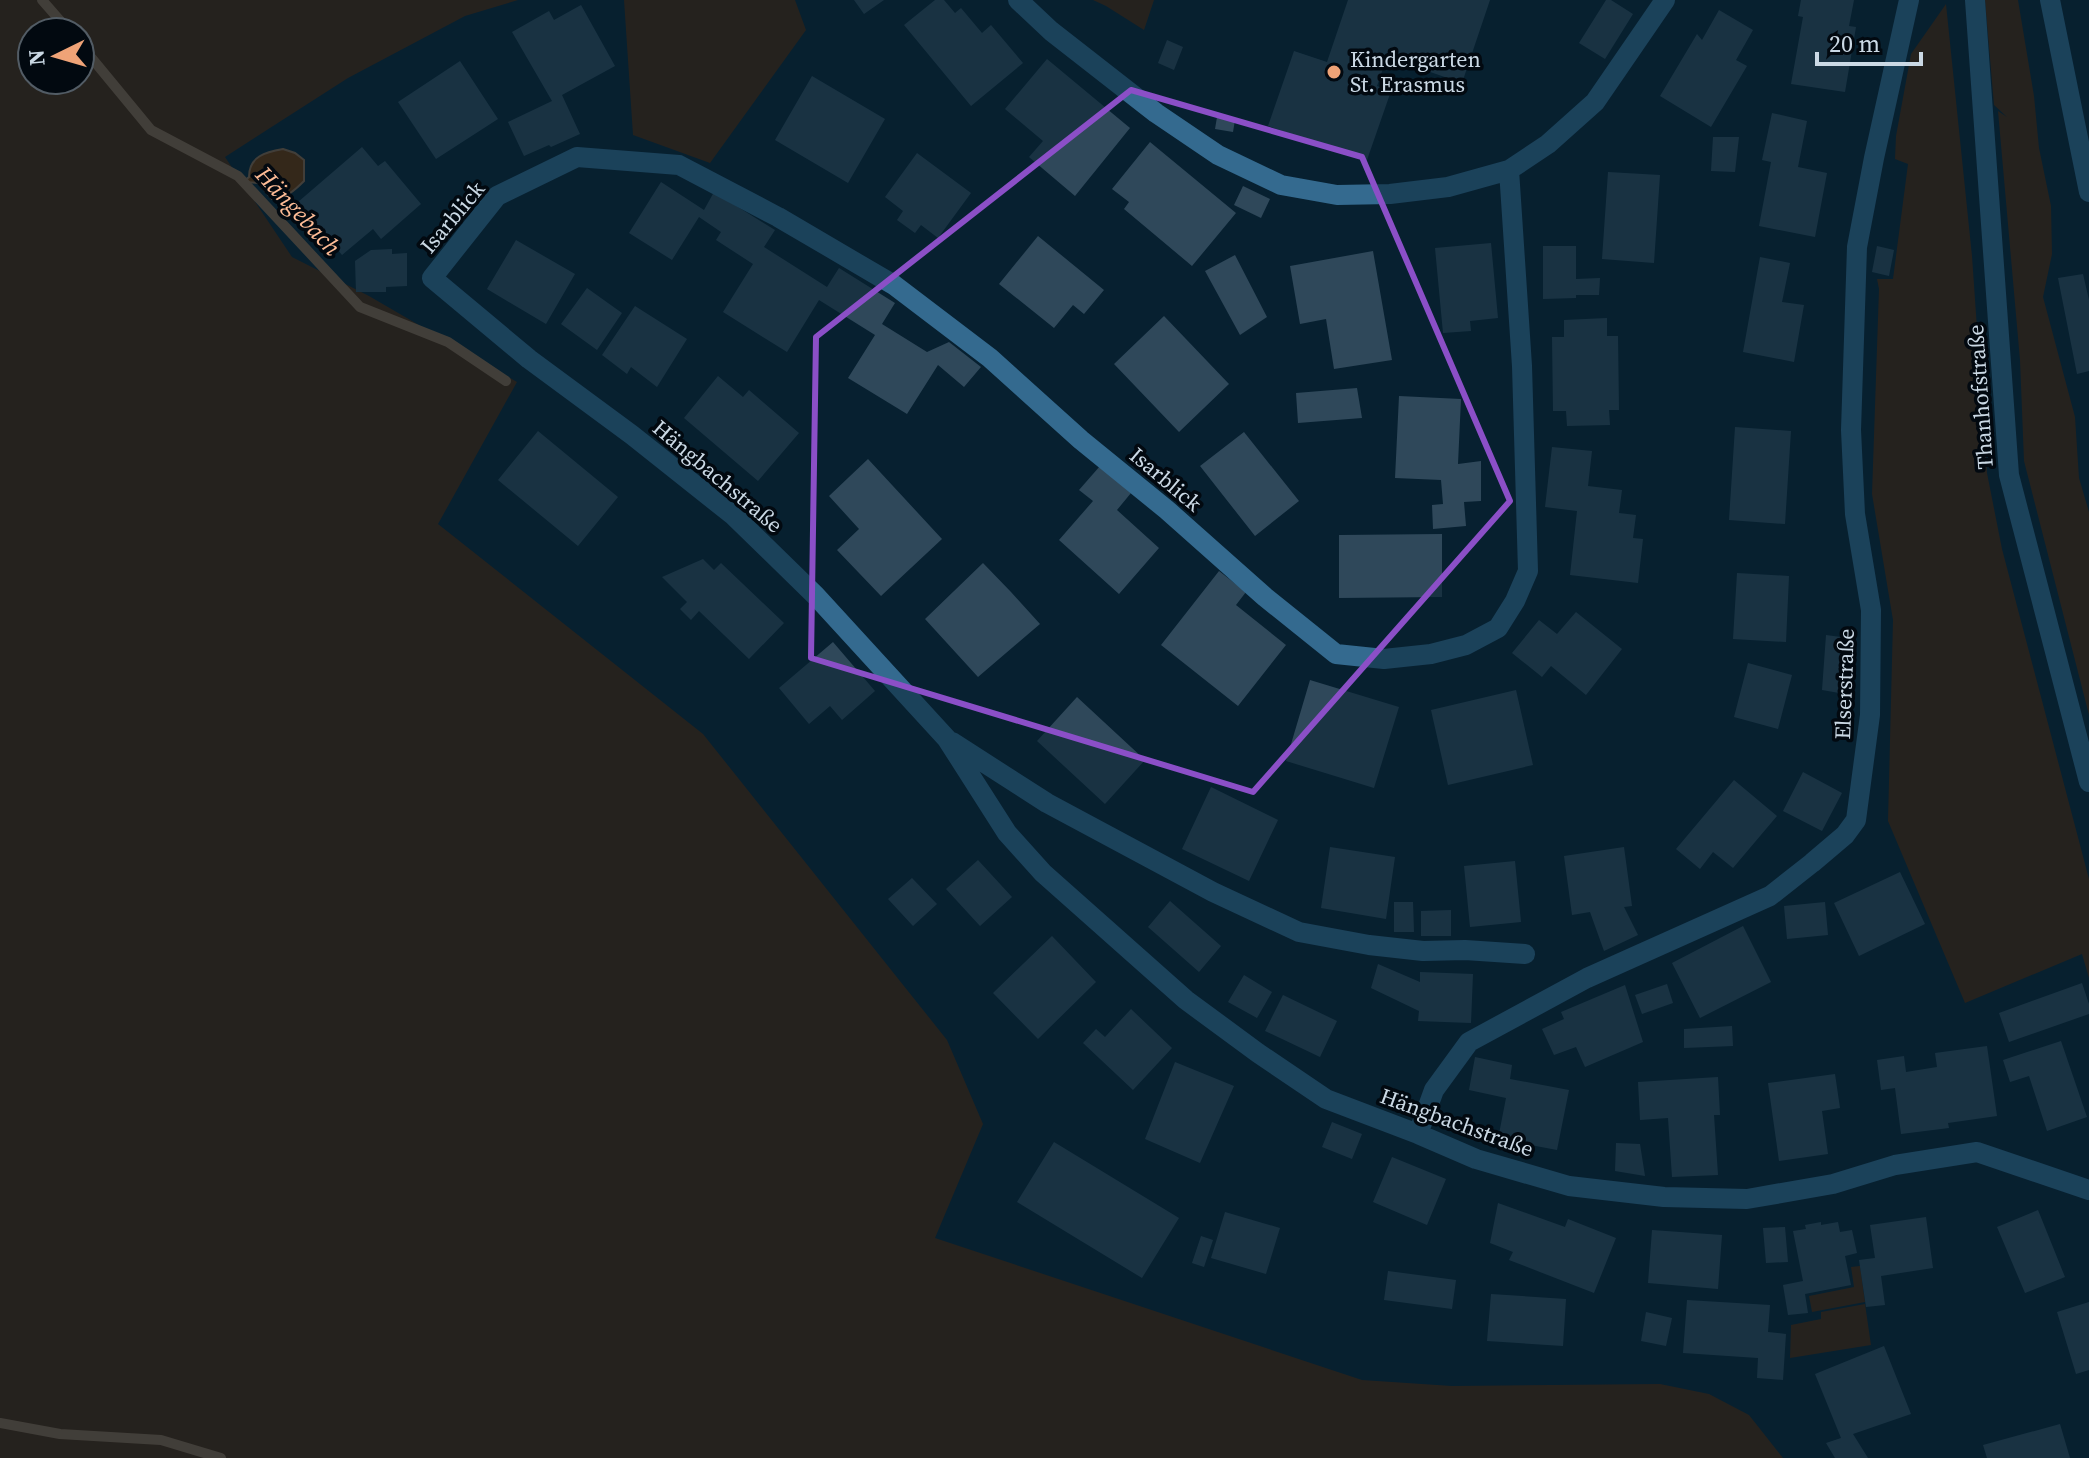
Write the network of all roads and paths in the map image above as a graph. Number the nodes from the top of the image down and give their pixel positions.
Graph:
1 (1018, 0) edge
2 (1665, 0) edge
3 (1909, 0) edge
4 (1975, 0) edge
5 (2050, 0) edge
6 (2080, 111) edge
7 (1509, 170) junction
8 (2089, 192) edge
9 (432, 278) joint
10 (947, 739) junction
11 (2089, 782) edge
12 (1525, 954) dead end
13 (1418, 1134) junction
14 (2089, 1190) edge

1 - 7 street
2 - 7 street
3 - 13 street, Elserstraße
4 - 11 street, Thanhofstraße
5 - 6 street
6 - 8 street
7 - 9 street, Isarblick
9 - 10 street, Hängbachstraße
10 - 12 street, Hängbachstraße
10 - 13 street, Hängbachstraße
13 - 14 street, Hängbachstraße

